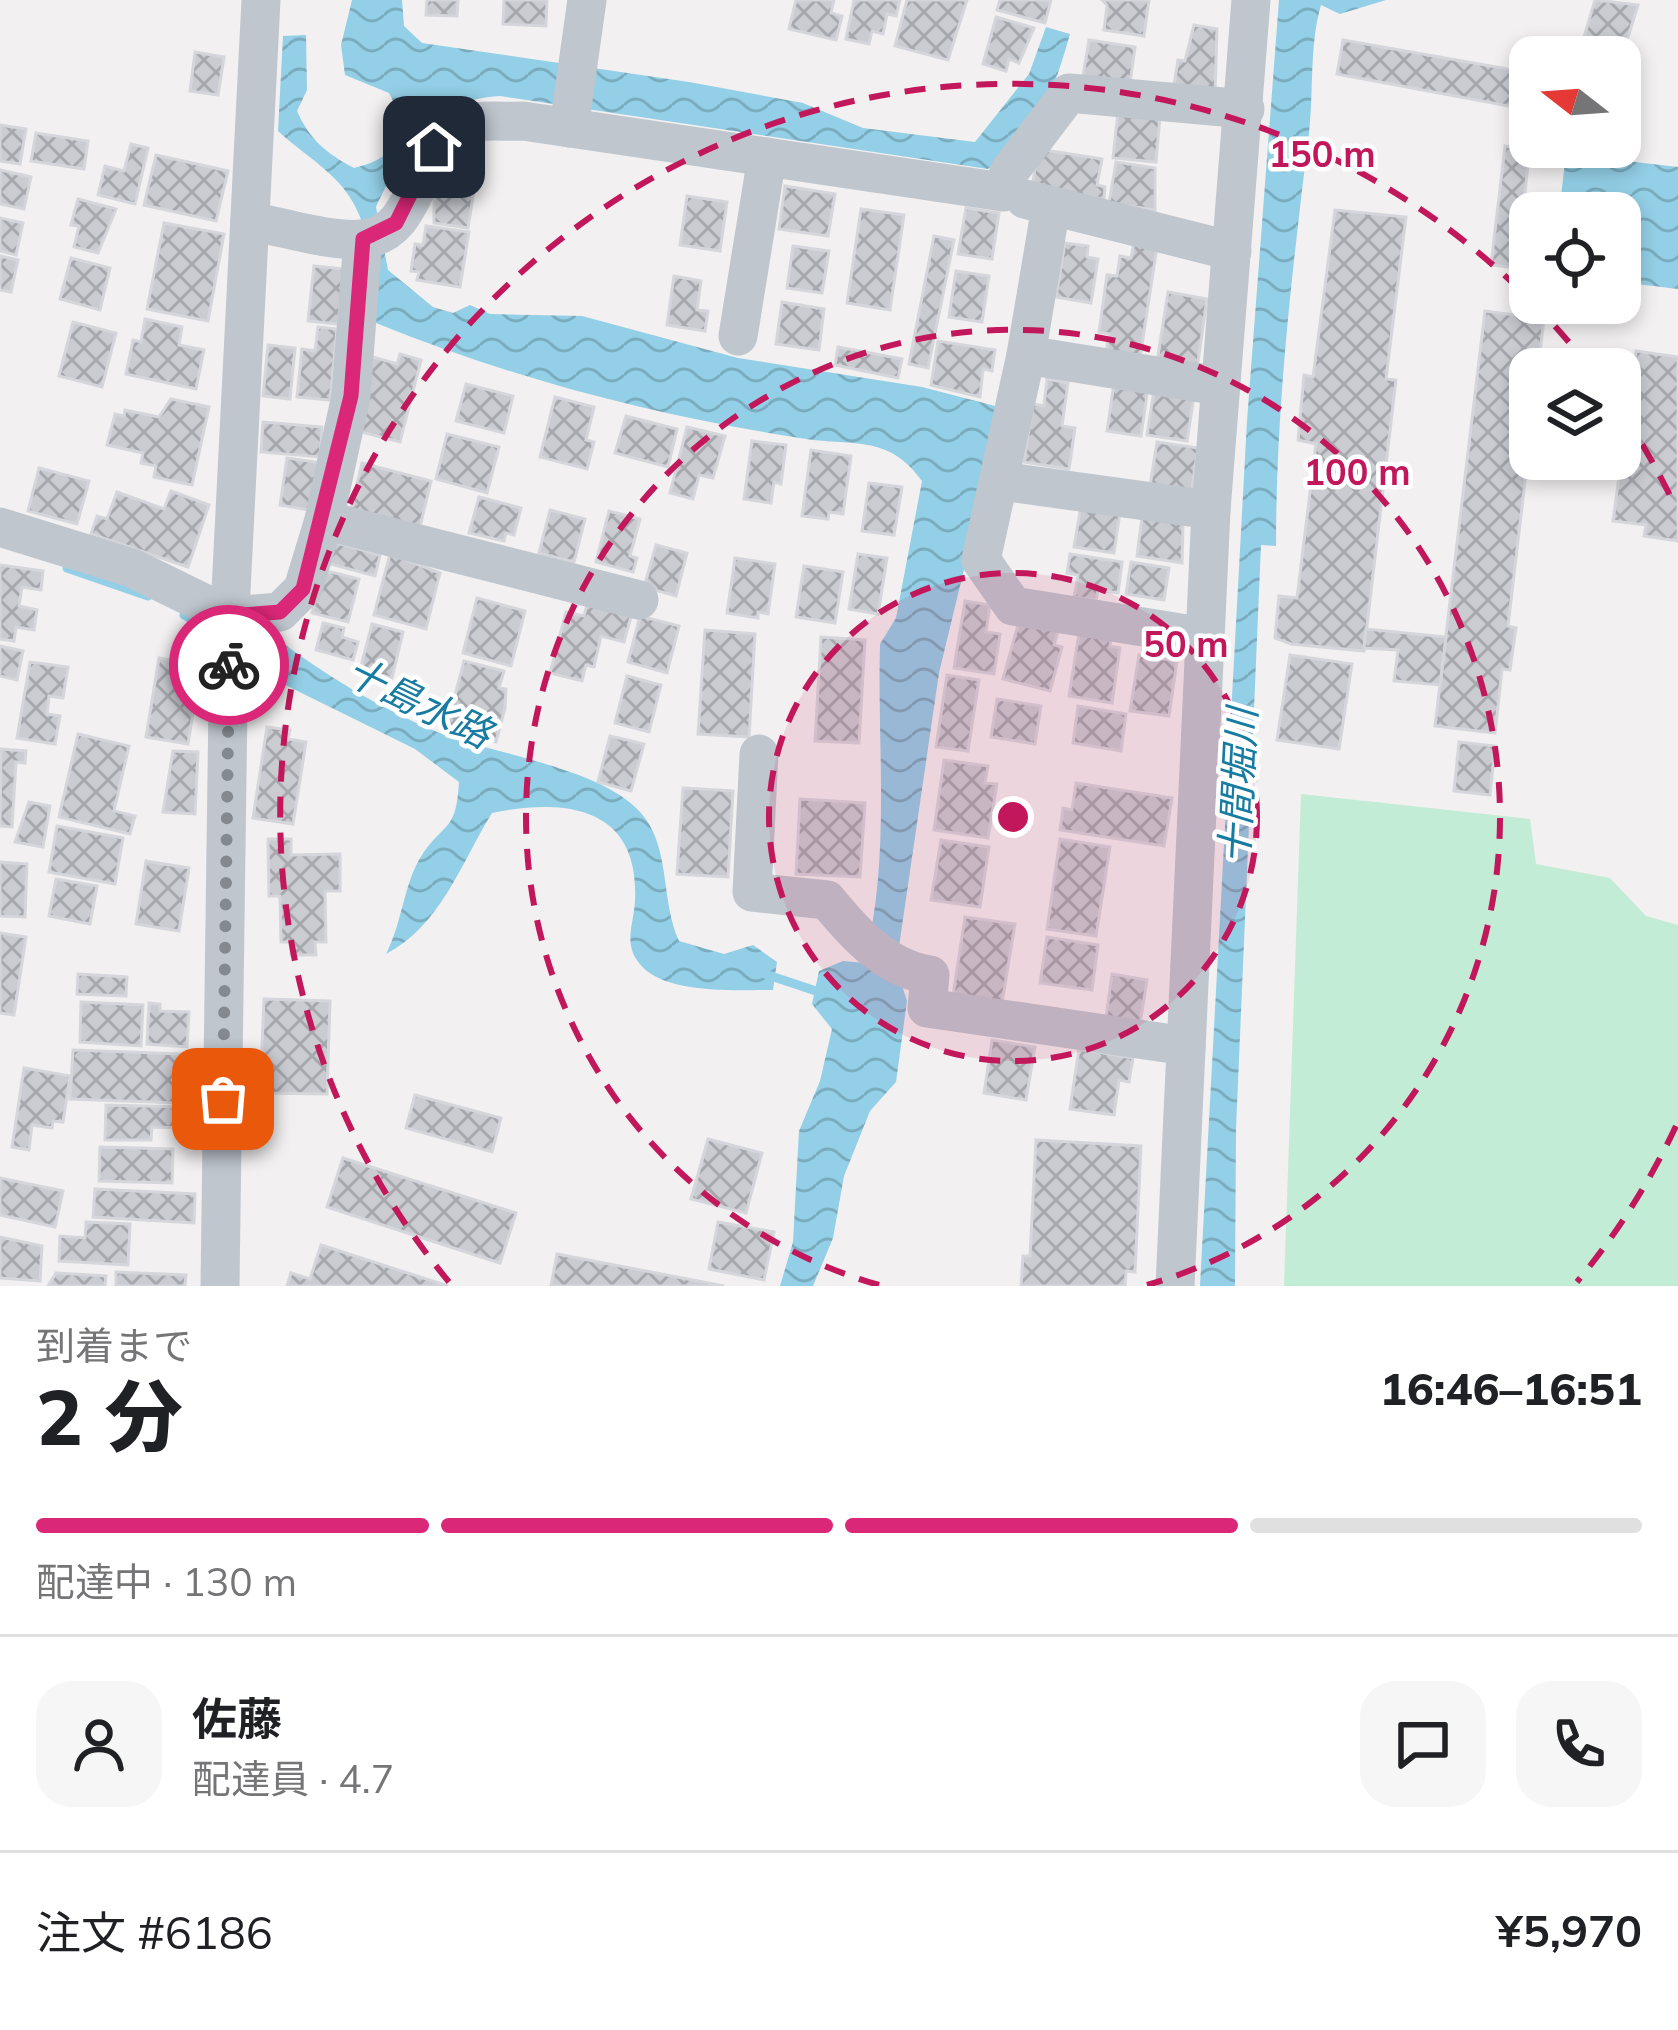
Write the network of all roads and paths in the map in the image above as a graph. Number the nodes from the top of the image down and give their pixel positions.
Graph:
1 (261, 0) edge
2 (587, 0) edge
3 (1251, 0) edge
4 (1245, 110) junction
5 (570, 122) junction
6 (767, 158) junction
7 (1003, 192) junction
8 (1051, 207) junction
9 (250, 221) junction
10 (373, 236) junction
11 (1232, 251) junction
12 (738, 336) dead end
13 (1027, 355) junction
14 (1220, 386) junction
15 (1001, 481) junction
16 (1211, 510) junction
17 (324, 520) junction
18 (0, 527) edge
19 (639, 600) dead end
20 (230, 616) junction
21 (1205, 637) junction
22 (759, 754) dead end
23 (1186, 1046) junction
24 (220, 1286) edge
25 (1175, 1286) edge

1 - 9 street
2 - 5 street
3 - 4 street
4 - 7 street
4 - 11 street
5 - 6 street
5 - 10 street
6 - 7 street
6 - 12 street
7 - 8 street
8 - 11 street
8 - 13 street
9 - 10 street
9 - 20 street
10 - 17 street
11 - 14 street
13 - 14 street
13 - 15 street
14 - 16 street
15 - 16 street
15 - 21 street
16 - 21 street
17 - 19 street
17 - 20 street
18 - 20 street
20 - 24 street
21 - 23 street
22 - 23 street
23 - 25 street

